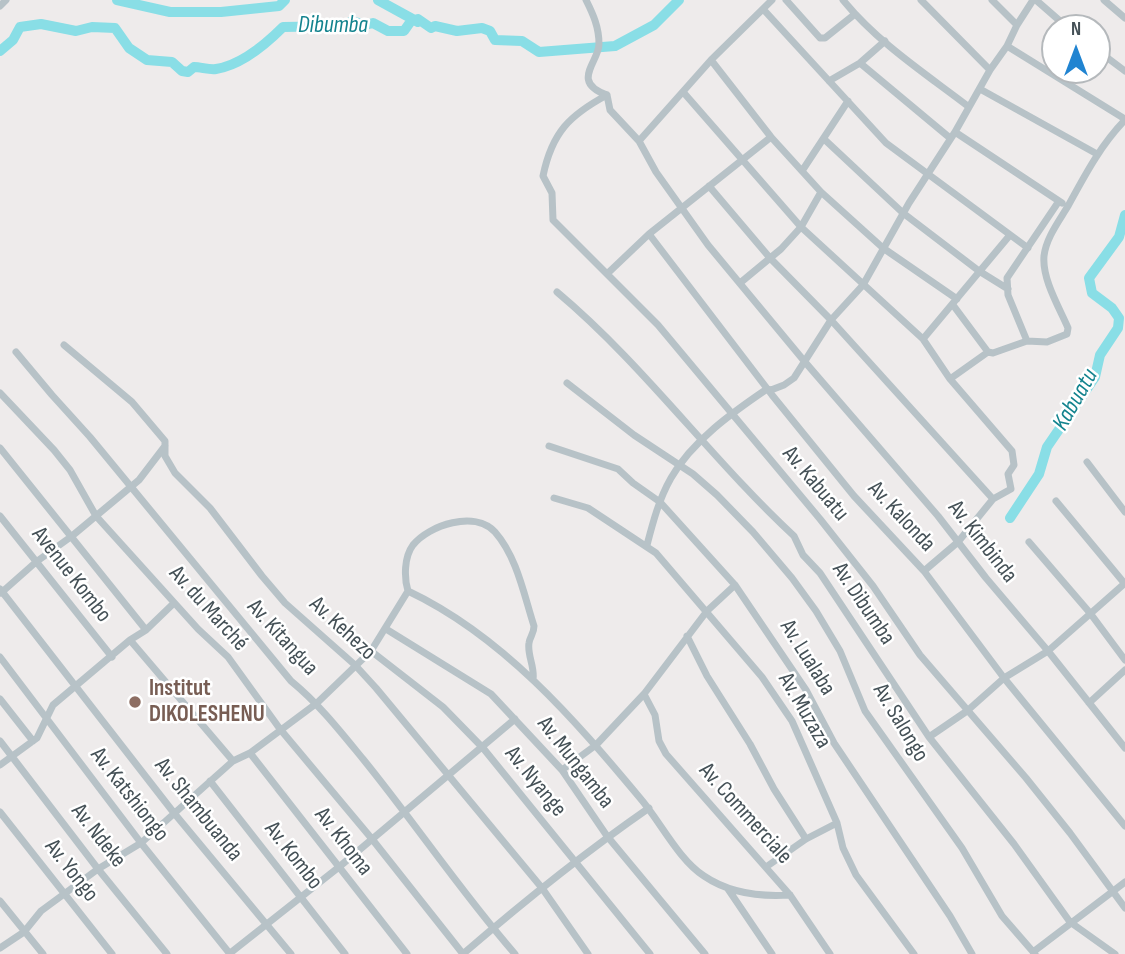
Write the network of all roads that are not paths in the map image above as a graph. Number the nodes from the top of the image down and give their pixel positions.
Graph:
1 (6, 0) edge
2 (586, 0) edge
3 (772, 0) edge
4 (786, 0) edge
5 (843, 0) edge
6 (921, 0) edge
7 (992, 0) edge
8 (1034, 0) edge
9 (1104, 0) edge
10 (0, 5) edge
11 (764, 9) junction
12 (855, 14) junction
13 (1051, 14) edge
14 (1125, 18) edge
15 (1017, 24) junction
16 (885, 41) junction
17 (1007, 46) junction
18 (711, 60) junction
19 (860, 63) junction
20 (990, 70) junction
21 (829, 81) junction
22 (980, 89) junction
23 (684, 93) junction
24 (607, 95) junction
25 (848, 101) junction
26 (970, 107) junction
27 (1125, 120) edge
28 (952, 135) junction
29 (771, 137) junction
30 (824, 139) junction
31 (639, 141) junction
32 (1097, 154) junction
33 (743, 158) junction
34 (802, 171) junction
35 (926, 174) junction
36 (709, 186) junction
37 (821, 192) junction
38 (1059, 201) junction
39 (1068, 206) junction
40 (682, 209) junction
41 (904, 213) junction
42 (802, 227) junction
43 (649, 234) junction
44 (1010, 235) junction
45 (883, 248) junction
46 (1028, 248) junction
47 (770, 258) junction
48 (979, 271) junction
49 (608, 273) junction
50 (740, 283) junction
51 (863, 285) junction
52 (1008, 289) junction
53 (557, 292) dead end
54 (955, 302) junction
55 (831, 320) junction
56 (923, 339) junction
57 (1027, 341) junction
58 (64, 345) dead end
59 (16, 352) dead end
60 (988, 352) junction
61 (805, 362) junction
62 (950, 379) junction
63 (567, 383) dead end
64 (767, 389) junction
65 (0, 393) edge
66 (733, 415) junction
67 (703, 440) junction
68 (165, 446) junction
69 (549, 446) dead end
70 (0, 448) edge
71 (1087, 462) dead end
72 (680, 466) junction
73 (130, 487) junction
74 (554, 498) dead end
75 (993, 499) junction
76 (1056, 501) dead end
77 (660, 502) junction
78 (1125, 512) edge
79 (0, 516) edge
80 (96, 516) junction
81 (72, 536) junction
82 (958, 542) junction
83 (1029, 542) dead end
84 (647, 545) junction
85 (36, 562) junction
86 (924, 571) junction
87 (1125, 584) edge
88 (735, 585) junction
89 (408, 591) junction
90 (1, 592) edge
91 (174, 603) junction
92 (706, 611) junction
93 (1090, 613) junction
94 (386, 629) junction
95 (146, 631) junction
96 (687, 636) junction
97 (130, 640) junction
98 (1048, 651) junction
99 (371, 652) junction
100 (0, 657) edge
101 (112, 657) junction
102 (1125, 660) edge
103 (355, 665) junction
104 (1125, 670) edge
105 (1004, 678) junction
106 (533, 679) junction
107 (75, 687) junction
108 (644, 694) junction
109 (0, 699) edge
110 (317, 703) junction
111 (1089, 703) junction
112 (967, 711) junction
113 (515, 719) junction
114 (48, 720) junction
115 (281, 729) junction
116 (929, 737) junction
117 (0, 741) edge
118 (33, 741) junction
119 (596, 745) junction
120 (483, 748) junction
121 (1125, 748) edge
122 (250, 753) junction
123 (12, 755) junction
124 (233, 761) junction
125 (0, 765) edge
126 (562, 770) junction
127 (447, 776) junction
128 (210, 781) junction
129 (649, 808) junction
130 (0, 812) edge
131 (406, 812) junction
132 (174, 813) junction
133 (837, 823) junction
134 (1125, 827) edge
135 (607, 836) junction
136 (372, 839) junction
137 (806, 839) junction
138 (141, 843) junction
139 (575, 863) junction
140 (339, 867) junction
141 (766, 867) junction
142 (98, 869) junction
143 (1125, 882) edge
144 (542, 888) junction
145 (729, 889) junction
146 (1112, 892) junction
147 (65, 893) junction
148 (790, 895) junction
149 (300, 897) junction
150 (0, 901) edge
151 (1125, 908) edge
152 (1070, 922) junction
153 (268, 923) junction
154 (493, 928) junction
155 (24, 932) junction
156 (0, 948) edge
157 (1034, 953) edge
158 (43, 954) edge
159 (112, 954) edge
160 (167, 954) edge
161 (230, 954) edge
162 (291, 954) edge
163 (345, 954) edge
164 (407, 954) edge
165 (463, 954) edge
166 (514, 954) edge
167 (588, 954) edge
168 (650, 954) edge
169 (705, 954) edge
170 (772, 954) edge
171 (830, 954) edge
172 (914, 954) edge
173 (972, 954) edge
174 (1115, 954) edge

1 - 10 street
2 - 24 street, Av. Kimbinda
3 - 11 street
4 - 12 street
5 - 12 street
6 - 20 street
7 - 15 street
8 - 13 street
8 - 15 street
9 - 14 street
11 - 18 street
11 - 21 street
12 - 16 street
15 - 17 street
16 - 19 street
16 - 26 street
17 - 20 street
17 - 27 street
18 - 23 street
18 - 29 street
19 - 21 street
19 - 28 street
20 - 22 street
21 - 25 street
22 - 26 street
22 - 32 street
23 - 31 street
23 - 33 street
24 - 31 street, Av. Kimbinda
24 - 49 street, Av. Kabuatu
25 - 30 street
25 - 35 street
26 - 28 street
27 - 32 street
28 - 35 street
28 - 38 street
29 - 33 street
29 - 34 street
30 - 34 street
30 - 41 street
31 - 40 street, Av. Kimbinda
32 - 39 street
33 - 36 street
33 - 42 street
34 - 37 street
35 - 41 street
35 - 44 street
36 - 40 street
36 - 47 street
37 - 42 street
37 - 45 street
38 - 39 street
38 - 46 street
39 - 57 street
40 - 43 street
40 - 50 street, Av. Kimbinda
41 - 45 street
41 - 48 street
42 - 47 street
42 - 51 street
43 - 49 street
43 - 64 street, Av. Kalonda
44 - 46 street
44 - 48 street
45 - 51 street
45 - 54 street
46 - 52 street
47 - 50 street
47 - 55 street
48 - 52 street
48 - 54 street
49 - 66 street, Av. Kabuatu
50 - 61 street, Av. Kimbinda
51 - 55 street
51 - 56 street
52 - 57 street
53 - 67 street, Av. Dibumba
54 - 56 street
54 - 60 street
55 - 61 street
55 - 75 street
56 - 62 street
57 - 60 street
58 - 68 street, Av. Kehezo
59 - 73 street, Av. Kitangua
60 - 62 street
61 - 64 street
61 - 82 street, Av. Kimbinda
62 - 75 street
63 - 72 street, Av. Salongo
64 - 66 street
64 - 86 street, Av. Kalonda
65 - 80 street, Av. du Marché
66 - 67 street
66 - 112 street, Av. Kabuatu
67 - 72 street
67 - 116 street, Av. Dibumba
68 - 73 street
68 - 103 street, Av. Kehezo
69 - 77 street, Av. Lualaba
70 - 81 street
71 - 78 street
72 - 77 street
72 - 157 street, Av. Salongo
73 - 80 street
73 - 110 street, Av. Kitangua
74 - 84 street, Av. Muzaza
75 - 82 street
76 - 87 street
77 - 84 street
77 - 88 street, Av. Lualaba
79 - 85 street, Avenue Kombo
80 - 81 street
80 - 91 street, Av. du Marché
81 - 85 street
81 - 95 street
82 - 86 street
82 - 98 street, Av. Kimbinda
83 - 93 street
84 - 92 street, Av. Muzaza
85 - 90 street
85 - 101 street, Avenue Kombo
86 - 105 street, Av. Kalonda
87 - 93 street
88 - 92 street
88 - 173 street, Av. Lualaba
89 - 94 street
89 - 106 street
89 - 106 street
90 - 107 street, Av. Shambuanda
91 - 95 street
91 - 115 street, Av. du Marché
92 - 96 street
92 - 133 street, Av. Muzaza
93 - 98 street
93 - 102 street
94 - 99 street
94 - 113 street, Av. Mungamba
95 - 97 street
96 - 108 street
96 - 137 street
97 - 101 street
97 - 124 street
98 - 105 street
98 - 111 street, Av. Kimbinda
99 - 103 street
99 - 120 street, Av. Nyange
100 - 114 street, Av. Katshiongo
101 - 107 street
103 - 110 street
103 - 127 street, Av. Kehezo
104 - 111 street
105 - 112 street
105 - 134 street, Av. Kalonda
106 - 119 street
107 - 114 street
107 - 132 street, Av. Shambuanda
108 - 119 street
108 - 141 street, Av. Commerciale
109 - 118 street
110 - 115 street
110 - 131 street, Av. Kitangua
111 - 121 street, Av. Kimbinda
112 - 116 street
112 - 146 street, Av. Kabuatu
113 - 120 street
113 - 126 street, Av. Mungamba
114 - 118 street
114 - 138 street, Av. Katshiongo
115 - 122 street
115 - 136 street, Av. du Marché
116 - 152 street, Av. Dibumba
117 - 123 street, Av. Ndeke
118 - 123 street
119 - 126 street
119 - 129 street
120 - 127 street
120 - 139 street, Av. Nyange
122 - 124 street
122 - 140 street, Av. Khoma
123 - 125 street
123 - 142 street, Av. Ndeke
124 - 128 street
126 - 135 street, Av. Mungamba
127 - 131 street
127 - 144 street, Av. Kehezo
128 - 132 street
128 - 149 street, Av. Kombo
129 - 135 street
129 - 145 street
130 - 147 street, Av. Yongo
131 - 136 street
131 - 154 street, Av. Kitangua
132 - 138 street
132 - 153 street, Av. Shambuanda
133 - 137 street
133 - 172 street, Av. Muzaza
135 - 139 street
135 - 169 street, Av. Mungamba
136 - 140 street
136 - 165 street, Av. du Marché
137 - 141 street
138 - 142 street
138 - 161 street, Av. Katshiongo
139 - 144 street
139 - 168 street, Av. Nyange
140 - 149 street
140 - 164 street, Av. Khoma
141 - 148 street, Av. Commerciale
142 - 147 street
142 - 160 street, Av. Ndeke
143 - 146 street
144 - 154 street
144 - 167 street, Av. Kehezo
145 - 148 street
145 - 170 street
146 - 151 street, Av. Kabuatu
146 - 152 street
147 - 155 street
147 - 159 street, Av. Yongo
148 - 171 street, Av. Commerciale
149 - 153 street
149 - 163 street, Av. Kombo
150 - 155 street
152 - 157 street
152 - 174 street, Av. Dibumba
153 - 161 street
153 - 162 street, Av. Shambuanda
154 - 165 street
154 - 166 street, Av. Kitangua
155 - 156 street
155 - 158 street

